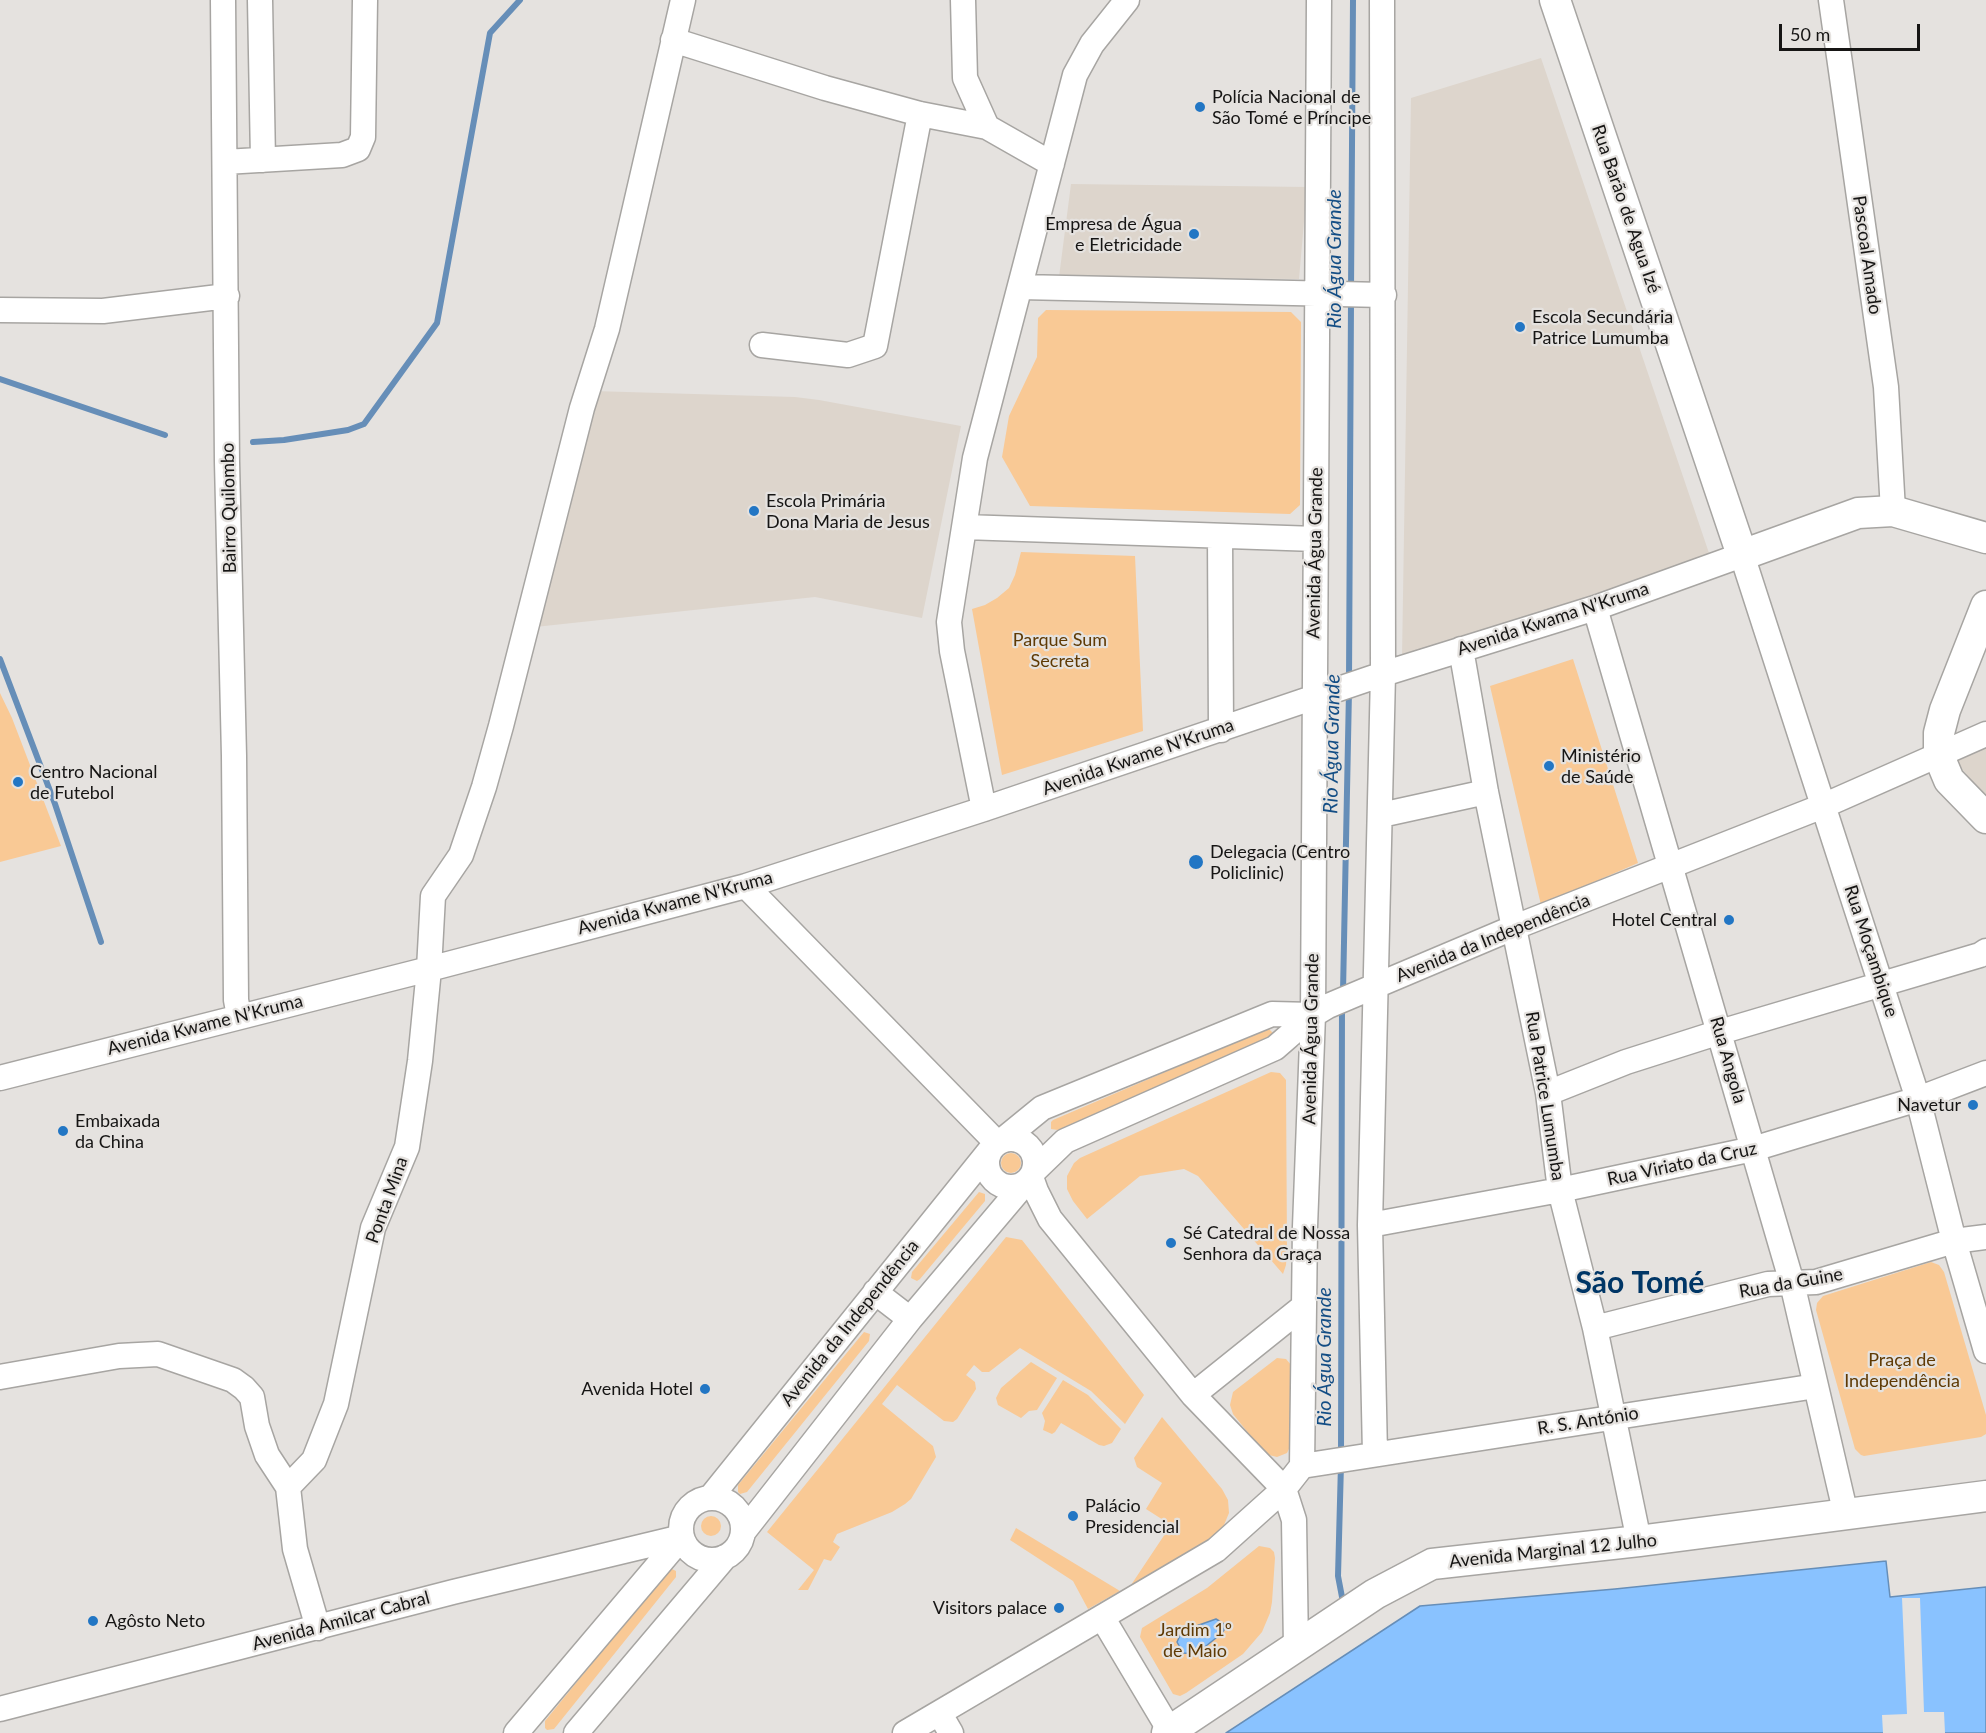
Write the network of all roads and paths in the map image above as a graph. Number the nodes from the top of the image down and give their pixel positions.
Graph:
1 (223, 0) edge
2 (260, 0) edge
3 (365, 0) edge
4 (683, 0) edge
5 (963, 0) edge
6 (1127, 0) edge
7 (1319, 0) edge
8 (1382, 0) edge
9 (1555, 0) edge
10 (1831, 0) edge
11 (673, 40) junction
12 (920, 114) junction
13 (987, 126) junction
14 (263, 160) junction
15 (225, 162) junction
16 (1053, 164) junction
17 (1020, 287) junction
18 (1329, 295) junction
19 (1376, 295) junction
20 (227, 296) junction
21 (0, 310) edge
22 (762, 345) dead end
23 (1893, 511) junction
24 (964, 527) junction
25 (1220, 536) junction
26 (1986, 538) edge
27 (1316, 539) junction
28 (1742, 555) junction
29 (1986, 606) edge
30 (1595, 608) junction
31 (1461, 649) junction
32 (1373, 678) junction
33 (1338, 690) joint
34 (1314, 698) junction
35 (1221, 730) junction
36 (1986, 734) edge
37 (1939, 756) junction
38 (1486, 792) junction
39 (1823, 806) junction
40 (984, 810) junction
41 (1381, 815) junction
42 (1986, 818) edge
43 (1669, 866) junction
44 (746, 885) junction
45 (1515, 927) junction
46 (1986, 951) edge
47 (429, 969) junction
48 (1882, 984) junction
49 (1369, 989) junction
50 (1320, 1011) junction
51 (239, 1016) junction
52 (1720, 1032) junction
53 (1986, 1073) edge
54 (0, 1078) edge
55 (1548, 1092) junction
56 (1918, 1099) junction
57 (997, 1144) junction
58 (1753, 1149) junction
59 (1030, 1177) junction
60 (1560, 1190) junction
61 (1370, 1225) junction
62 (1986, 1237) edge
63 (1953, 1241) junction
64 (1792, 1283) junction
65 (874, 1292) junction
66 (1304, 1306) junction
67 (910, 1319) junction
68 (1595, 1328) junction
69 (1986, 1351) edge
70 (0, 1377) edge
71 (1816, 1386) junction
72 (1193, 1395) junction
73 (1613, 1417) junction
74 (1368, 1455) junction
75 (1310, 1465) junction
76 (288, 1487) junction
77 (1284, 1489) junction
78 (1986, 1496) edge
79 (710, 1498) junction
80 (1846, 1515) junction
81 (744, 1531) junction
82 (682, 1537) junction
83 (1639, 1541) junction
84 (725, 1557) junction
85 (1102, 1617) junction
86 (318, 1628) junction
87 (1296, 1648) junction
88 (0, 1710) edge
89 (945, 1724) edge
90 (1168, 1732) edge
91 (516, 1733) edge
92 (576, 1733) edge
93 (905, 1733) edge

1 - 15 street, Bairro Quilombo
2 - 14 street
3 - 14 street
4 - 11 street, Ponta Mina
5 - 13 street
6 - 16 street
7 - 18 street, Avenida Água Grande
8 - 19 street
9 - 28 main road, Rua Barão de Agua Izé
10 - 23 street, Pascoal Amado
11 - 12 street
11 - 47 street, Ponta Mina
12 - 13 street
12 - 22 street
13 - 16 street
14 - 15 street
15 - 20 street, Bairro Quilombo
16 - 17 street
17 - 18 street
17 - 24 street
18 - 19 street
18 - 27 street, Avenida Água Grande
19 - 32 street
20 - 21 street
20 - 51 street, Bairro Quilombo
23 - 26 main road
23 - 28 main road
24 - 25 street
24 - 40 street
25 - 27 street
25 - 35 street
27 - 34 street, Avenida Água Grande
28 - 30 street, Avenida Kwama N’Kruma
28 - 39 street, Rua Moçambique
29 - 37 main road
30 - 31 street, Avenida Kwama N’Kruma
30 - 43 street, Rua Angola
31 - 32 street, Avenida Kwama N’Kruma
31 - 38 street, Rua Patrice Lumumba
32 - 33 street, Avenida Kwama N’Kruma
32 - 41 street
33 - 34 street, Avenida Kwame N’Kruma
34 - 35 street, Avenida Kwame N’Kruma
34 - 50 street, Avenida Água Grande
35 - 40 street, Avenida Kwame N’Kruma
36 - 37 street, Avenida da Independência
37 - 39 street, Avenida da Independência
37 - 42 main road
38 - 41 street
38 - 45 street, Rua Patrice Lumumba
39 - 43 street, Avenida da Independência
39 - 48 street, Rua Moçambique
40 - 44 street, Avenida Kwame N’Kruma
41 - 49 street
43 - 45 street, Avenida da Independência
43 - 52 street, Rua Angola
44 - 47 street, Avenida Kwame N’Kruma
44 - 57 street
45 - 49 street, Avenida da Independência
45 - 55 street, Rua Patrice Lumumba
46 - 48 street
47 - 51 street, Avenida Kwame N’Kruma
47 - 76 street, Ponta Mina
48 - 52 street
48 - 56 street, Rua Moçambique
49 - 50 street, Avenida da Independência
49 - 61 street
50 - 57 street, Avenida da Independência
50 - 59 street
50 - 66 street, Avenida Água Grande
51 - 54 street, Avenida Kwame N’Kruma
52 - 55 street
52 - 58 street, Rua Angola
53 - 56 street, Rua Viriato da Cruz
55 - 60 street, Rua Patrice Lumumba
56 - 58 street, Rua Viriato da Cruz
56 - 63 street, Rua Moçambique
57 - 59 street
57 - 59 street
57 - 65 street, Avenida da Independência
58 - 60 street, Rua Viriato da Cruz
58 - 64 street, Rua Angola
59 - 67 street
59 - 72 street
60 - 61 street, Rua Viriato da Cruz
60 - 68 street, Rua Patrice Lumumba
61 - 74 street
62 - 63 street, Rua da Guine
63 - 64 street, Rua da Guine
63 - 69 street, Rua Moçambique
64 - 68 street, Rua da Guine
64 - 71 street, Rua Angola
65 - 67 street
65 - 79 street, Avenida da Independência
66 - 72 street
66 - 75 street, Avenida Água Grande
67 - 81 street
68 - 73 street, Rua Patrice Lumumba
70 - 76 street
71 - 73 street, R. S. António
71 - 80 street, Rua Angola
72 - 77 street
73 - 74 street, R. S. António
73 - 83 street, Rua Patrice Lumumba
74 - 75 street, R. S. António
75 - 77 street
76 - 86 street
77 - 85 street
77 - 87 street
78 - 80 main road, Avenida Marginal 12 Julho
79 - 81 street
79 - 82 street
80 - 83 main road, Avenida Marginal 12 Julho
81 - 84 street
82 - 84 street
82 - 86 street, Avenida Amilcar Cabral
82 - 91 street
83 - 87 main road, Avenida Marginal 12 Julho
84 - 92 street
85 - 89 street
85 - 90 street
86 - 88 street, Avenida Amilcar Cabral
87 - 90 main road, Avenida Marginal 12 Julho
89 - 93 street

